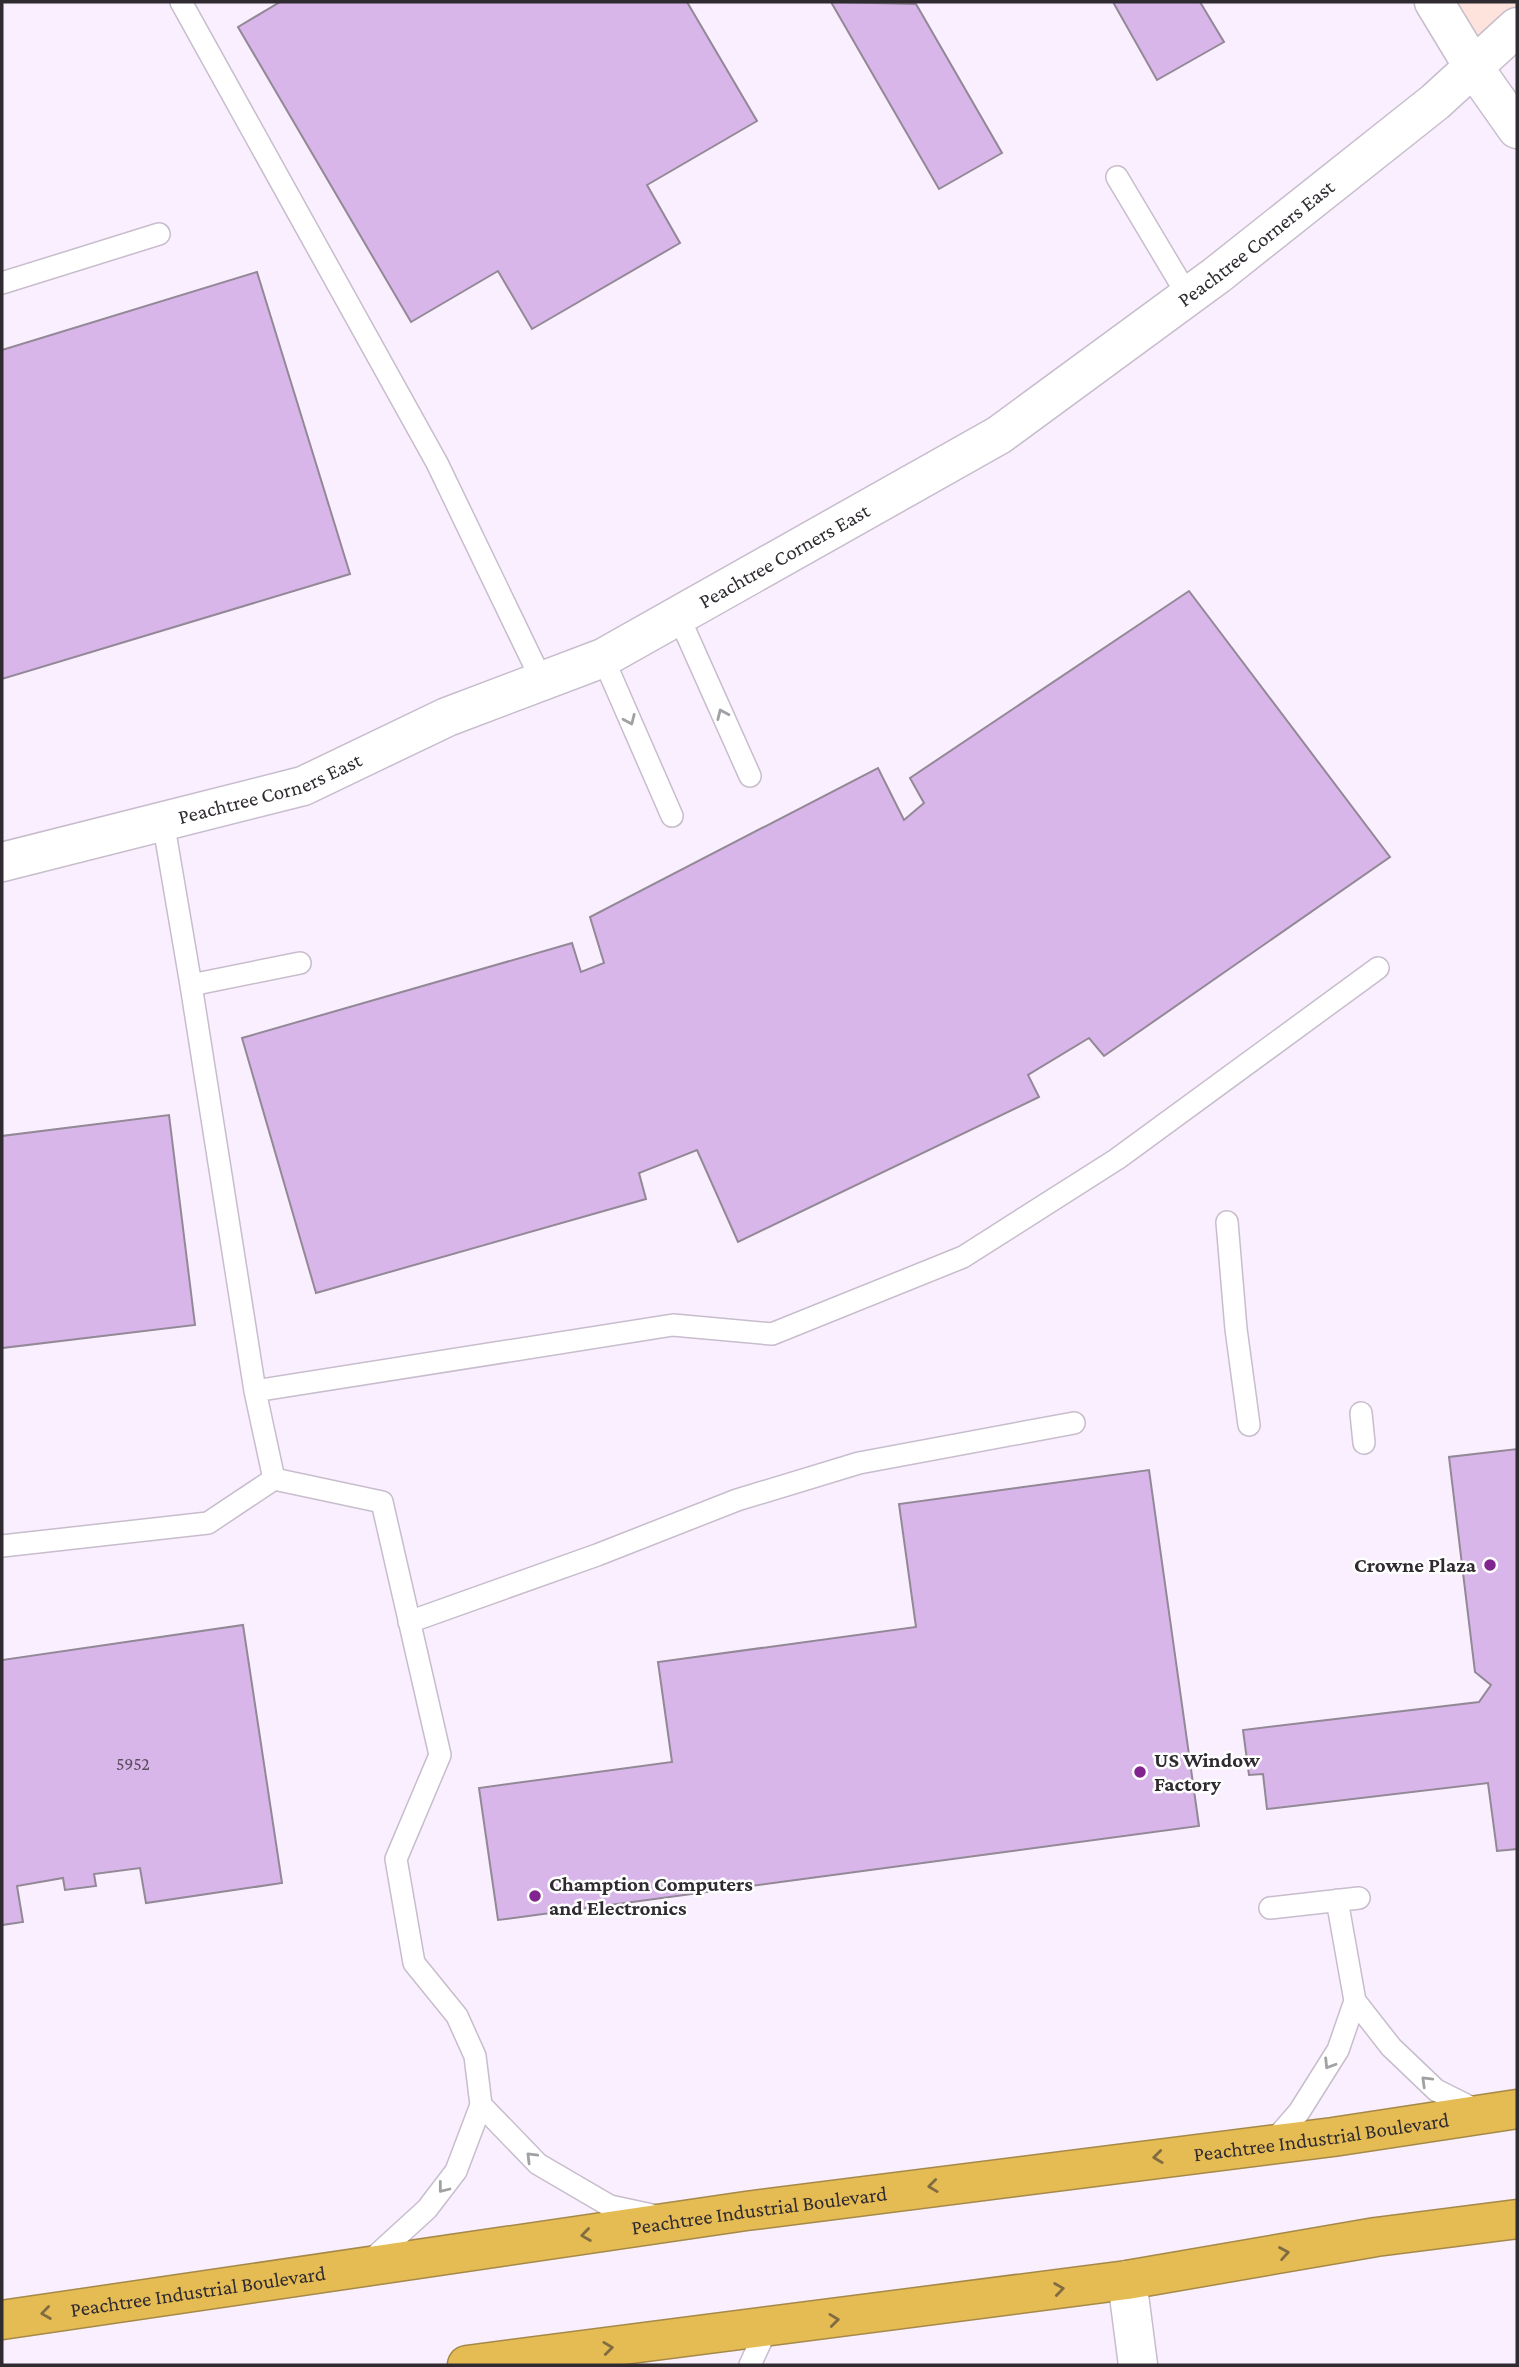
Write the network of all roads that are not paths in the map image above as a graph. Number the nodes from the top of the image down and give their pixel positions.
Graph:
1 (181, 2) edge
2 (1434, 2) edge
3 (1517, 27) edge
4 (1474, 68) junction
5 (1517, 129) edge
6 (1117, 177) dead end
7 (159, 234) dead end
8 (2, 283) edge
9 (1188, 296) junction
10 (678, 615) junction
11 (603, 658) junction
12 (542, 681) junction
13 (750, 776) dead end
14 (672, 816) dead end
15 (163, 821) junction
16 (2, 862) edge
17 (300, 963) dead end
18 (1378, 968) dead end
19 (191, 985) junction
20 (1227, 1222) dead end
21 (255, 1391) junction
22 (1361, 1413) dead end
23 (1074, 1423) dead end
24 (1249, 1425) dead end
25 (1364, 1443) dead end
26 (274, 1479) junction
27 (2, 1546) edge
28 (410, 1622) junction
29 (1359, 1898) dead end
30 (1338, 1900) junction
31 (1270, 1908) dead end
32 (1355, 2001) junction
33 (481, 2105) junction
34 (1501, 2112) edge
35 (1271, 2144) junction
36 (1517, 2218) edge
37 (682, 2221) junction
38 (362, 2268) junction
39 (1127, 2280) junction
40 (2, 2320) edge
41 (767, 2328) junction
42 (554, 2360) edge
43 (467, 2365) edge
44 (750, 2365) edge
45 (1138, 2365) edge

1 - 12 lane
2 - 4 street
3 - 4 street, Peachtree Corners East
4 - 5 street
4 - 9 street, Peachtree Corners East
6 - 9 lane
7 - 8 lane
9 - 10 street, Peachtree Corners East
10 - 11 street, Peachtree Corners East
13 -> 10 lane
11 - 12 street, Peachtree Corners East
11 -> 14 lane
12 - 15 street, Peachtree Corners East
15 - 16 street, Peachtree Corners East
15 - 19 lane
17 - 19 lane
18 - 21 lane
19 - 21 lane
20 - 24 lane
21 - 26 lane
22 - 25 lane
23 - 28 lane
26 - 27 lane
26 - 28 lane
28 - 33 lane
29 - 30 lane
30 - 31 lane
30 - 32 lane
34 -> 32 lane
32 -> 35 lane
37 -> 33 lane
33 -> 38 lane
34 - 35 highway, Peachtree Industrial Boulevard
35 -> 37 highway, Peachtree Industrial Boulevard
39 -> 36 highway
37 -> 38 highway, Peachtree Industrial Boulevard
38 -> 40 highway, Peachtree Industrial Boulevard
41 -> 39 highway
39 - 45 street
42 -> 41 highway
41 - 44 lane
42 - 43 highway

